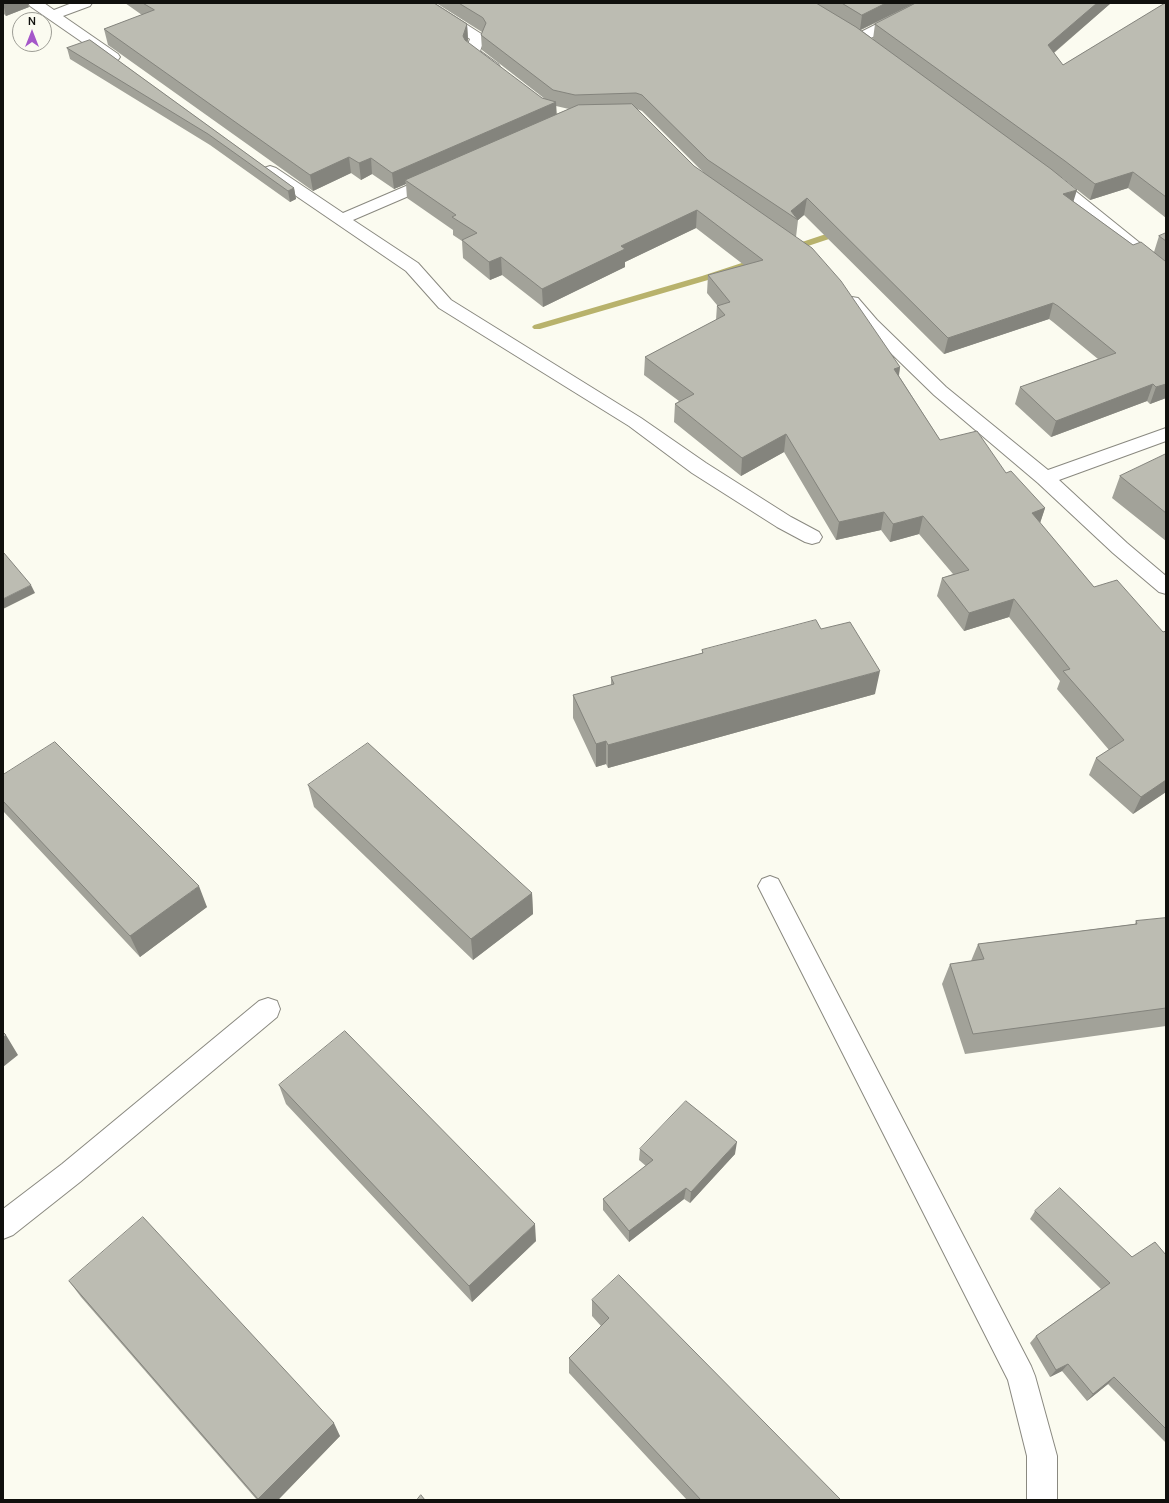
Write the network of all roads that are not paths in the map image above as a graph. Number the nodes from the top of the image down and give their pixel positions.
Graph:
1 (35, 3) edge
2 (85, 3) edge
3 (424, 3) edge
4 (929, 3) edge
5 (53, 15) junction
6 (872, 47) edge
7 (125, 66) edge
8 (506, 76) edge
9 (258, 162) edge
10 (1038, 170) edge
11 (448, 173) edge
12 (342, 219) junction
13 (1166, 272) edge
14 (841, 290) edge
15 (1166, 434) edge
16 (1045, 478) junction
17 (812, 537) dead end
18 (1166, 587) edge
19 (770, 886) dead end
20 (268, 1009) dead end
21 (3, 1226) edge
22 (1042, 1500) edge

1 - 5 street
2 - 5 street
3 - 8 street
4 - 6 street
5 - 7 street
9 - 12 street
10 - 13 street
11 - 12 street
12 - 17 street
14 - 16 street
15 - 16 street
16 - 18 street
19 - 22 street
20 - 21 street

